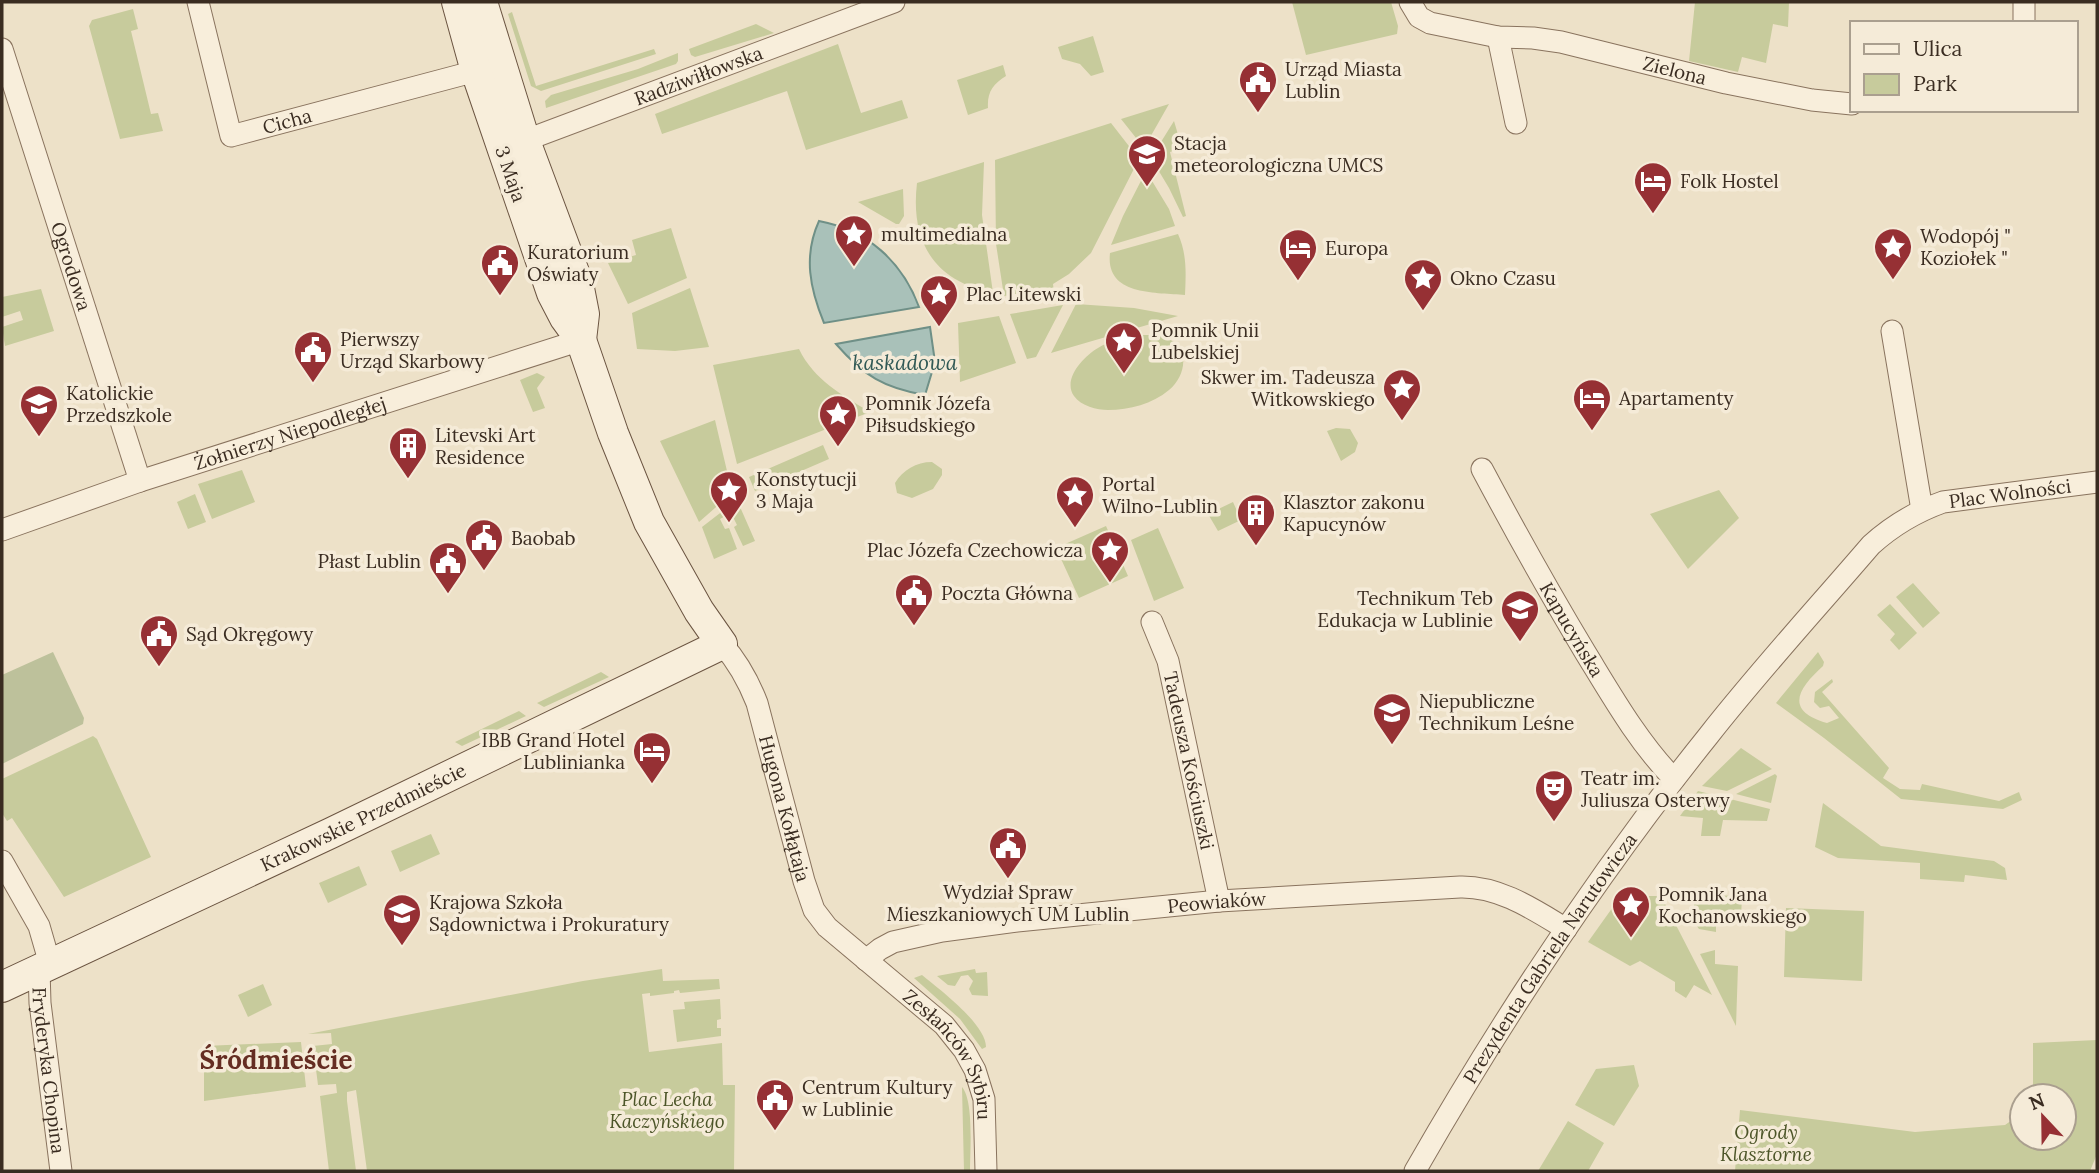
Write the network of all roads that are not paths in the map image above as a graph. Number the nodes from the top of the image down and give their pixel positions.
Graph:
1 (198, 2) edge
2 (457, 2) edge
3 (482, 2) edge
4 (894, 2) edge
5 (1410, 2) edge
6 (2024, 2) edge
7 (2024, 21) edge
8 (1498, 37) junction
9 (2, 49) edge
10 (476, 72) junction
11 (1850, 104) edge
12 (1516, 123) dead end
13 (513, 145) junction
14 (1892, 331) dead end
15 (581, 340) junction
16 (1482, 469) dead end
17 (140, 481) junction
18 (2097, 482) edge
19 (1922, 510) junction
20 (2, 530) edge
21 (1152, 622) dead end
22 (722, 645) junction
23 (1674, 779) junction
24 (2, 862) edge
25 (1219, 901) junction
26 (1566, 929) junction
27 (866, 960) junction
28 (44, 967) junction
29 (2, 987) edge
30 (61, 1171) edge
31 (986, 1171) edge
32 (1415, 1171) edge

1 - 10 street, Cicha
2 - 10 street, 3 Maja
3 - 13 street, 3 Maja
4 - 13 street, Radziwiłłowska
5 - 8 street, Zielona
6 - 7 street
8 - 11 street, Zielona
8 - 12 street
9 - 17 street, Ogrodowa
10 - 13 street, 3 Maja
13 - 15 street, 3 Maja
14 - 19 street
15 - 17 street, Żołnierzy Niepodległej
15 - 22 street, 3 Maja
16 - 23 street, Kapucyńska
17 - 20 street, Żołnierzy Niepodległej
18 - 19 street, Plac Wolności
19 - 23 street, Prezydenta Gabriela Narutowicza
21 - 25 street, Tadeusza Kościuszki
22 - 27 street, Hugona Kołłątaja
22 - 28 street, Krakowskie Przedmieście
23 - 26 street, Prezydenta Gabriela Narutowicza
24 - 28 street, Fryderyka Chopina
25 - 26 street, Peowiaków
25 - 27 street, Peowiaków
26 - 32 street, Prezydenta Gabriela Narutowicza
27 - 31 street, Zesłańców Sybiru
28 - 29 street, Krakowskie Przedmieście
28 - 30 street, Fryderyka Chopina

